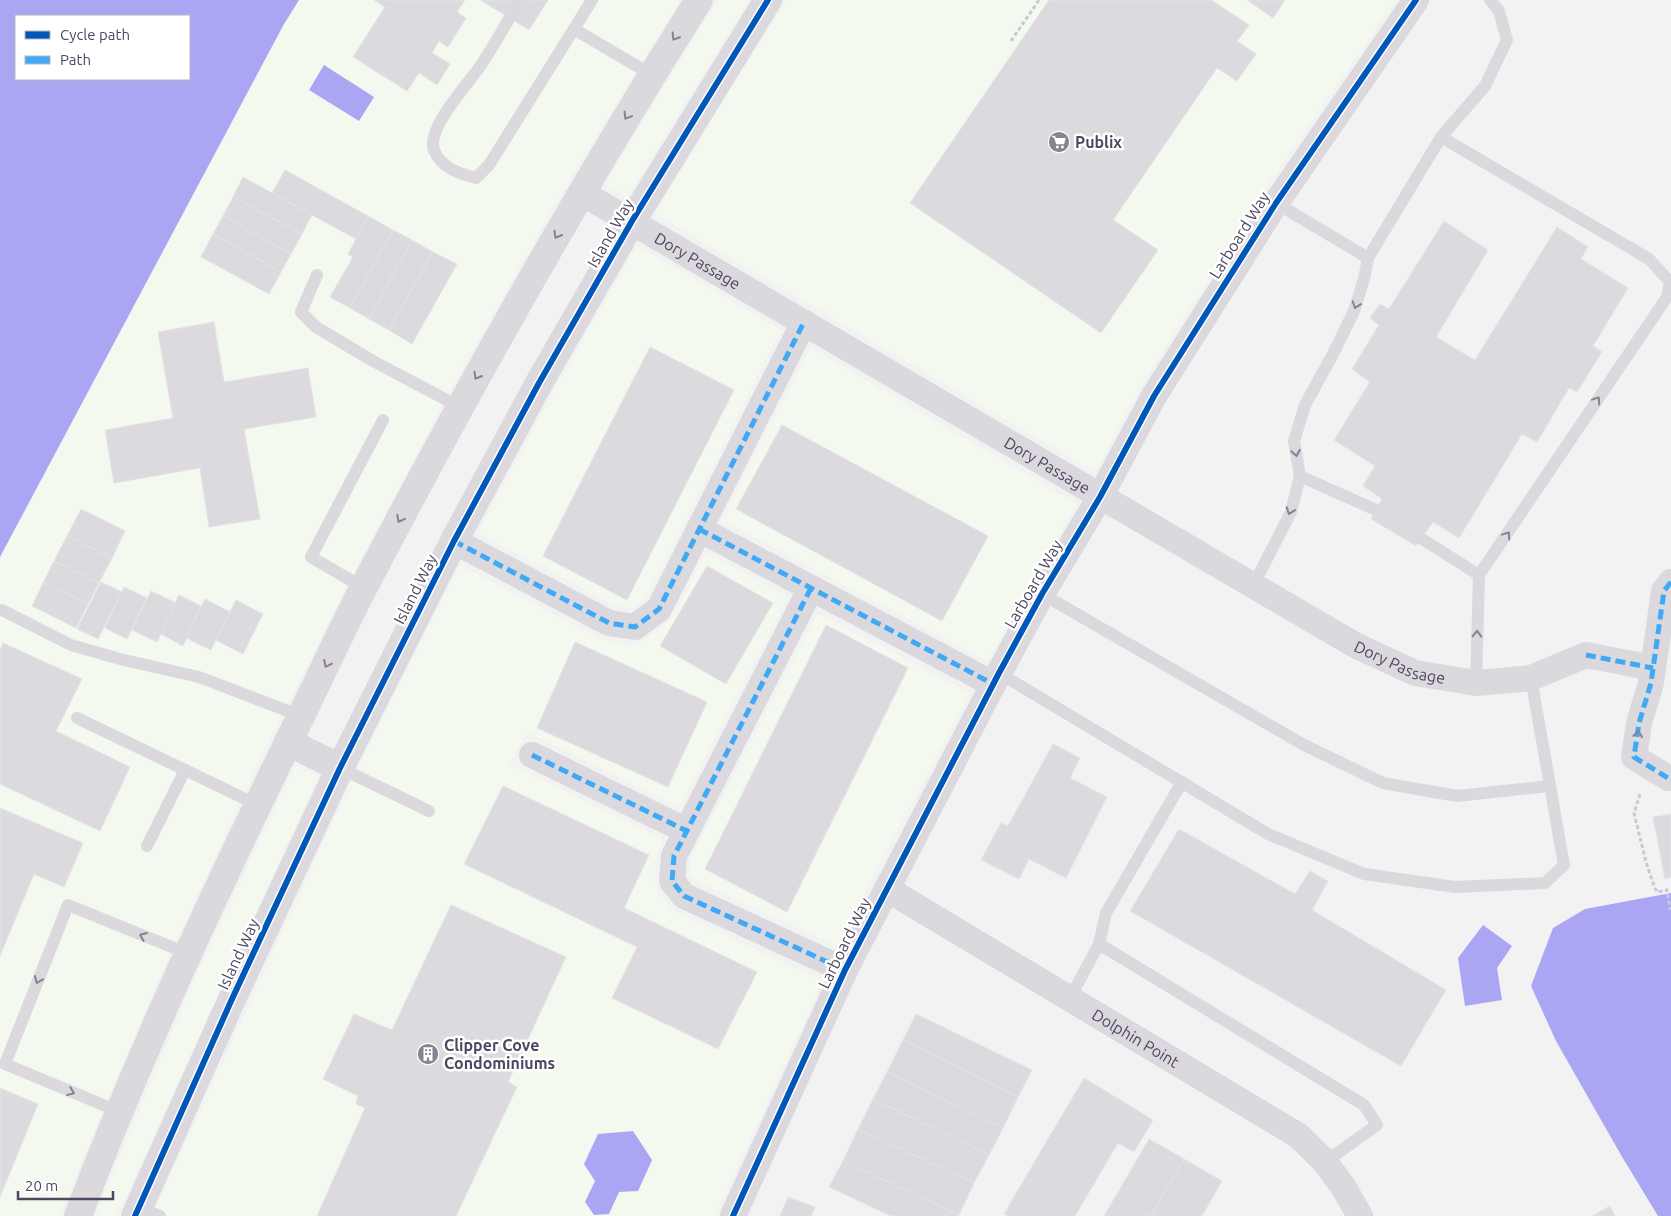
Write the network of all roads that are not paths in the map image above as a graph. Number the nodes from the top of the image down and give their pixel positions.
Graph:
1 (520, 0) edge
2 (592, 0) edge
3 (699, 0) edge
4 (768, 0) edge
5 (1416, 0) edge
6 (1490, 0) edge
7 (574, 29) junction
8 (652, 74) junction
9 (1441, 138) junction
10 (582, 193) junction
11 (1276, 203) junction
12 (632, 221) junction
13 (1368, 258) junction
14 (317, 275) dead end
15 (1670, 282) edge
16 (804, 322) junction
17 (460, 407) junction
18 (383, 420) dead end
19 (1300, 476) junction
20 (1100, 497) junction
21 (1376, 510) dead end
22 (699, 529) junction
23 (1422, 539) dead end
24 (454, 541) junction
25 (1480, 575) junction
26 (1671, 582) edge
27 (1253, 586) junction
28 (364, 588) junction
29 (811, 588) junction
30 (1042, 594) junction
31 (2, 610) dead end
32 (1653, 668) junction
33 (1531, 678) junction
34 (996, 679) junction
35 (1476, 683) junction
36 (301, 716) junction
37 (78, 718) dead end
38 (288, 742) junction
39 (532, 755) dead end
40 (340, 768) junction
41 (185, 770) junction
42 (1671, 778) edge
43 (1182, 782) junction
44 (1550, 786) junction
45 (258, 806) junction
46 (429, 811) dead end
47 (687, 831) junction
48 (147, 846) dead end
49 (887, 889) junction
50 (1099, 944) junction
51 (189, 954) junction
52 (845, 970) junction
53 (1070, 998) junction
54 (120, 1112) junction
55 (1325, 1162) junction
56 (144, 1213) edge
57 (78, 1216) edge
58 (733, 1216) edge
59 (1360, 1216) edge

1 - 7 lane
2 - 7 lane
3 -> 8 street
4 - 12 street, Island Way
5 - 11 street, Larboard Way
6 - 9 lane
7 - 8 lane
8 -> 10 street
9 - 13 lane
9 - 15 lane
10 - 12 street, Dory Passage
10 -> 17 street
11 - 13 lane
11 - 20 street, Larboard Way
12 - 16 street, Dory Passage
12 - 24 street, Island Way
13 -> 19 lane
14 - 17 lane
25 -> 15 lane
16 - 20 street, Dory Passage
16 - 22 street
17 -> 28 street
18 - 28 lane
19 - 21 lane
19 -> 27 lane
20 - 27 street, Dory Passage
20 - 30 street, Larboard Way
22 - 24 street
22 - 29 street
23 - 25 lane
24 - 40 street, Island Way
35 -> 25 lane
26 - 32 street
27 - 35 street, Dory Passage
28 -> 36 street
29 - 34 street
29 - 47 street
30 - 34 street, Larboard Way
30 - 44 lane
31 - 36 lane
32 - 33 street, Dory Passage
42 -> 32 street
33 - 35 street, Dory Passage
33 - 44 lane
34 - 43 lane
34 - 49 street, Larboard Way
36 - 38 street
37 - 41 lane
38 - 40 street
38 - 45 street
39 - 47 street
40 - 46 lane
40 - 56 street, Island Way
41 - 45 lane
41 - 48 lane
43 - 44 lane
43 - 50 lane
45 - 51 street
47 - 52 street
49 - 52 street, Larboard Way
49 - 53 street, Dolphin Point
50 - 53 lane
50 - 55 lane
51 - 54 street
51 -> 54 lane
52 - 58 street, Larboard Way
53 - 55 street, Dolphin Point
54 - 57 street
55 - 59 street, Dolphin Point

